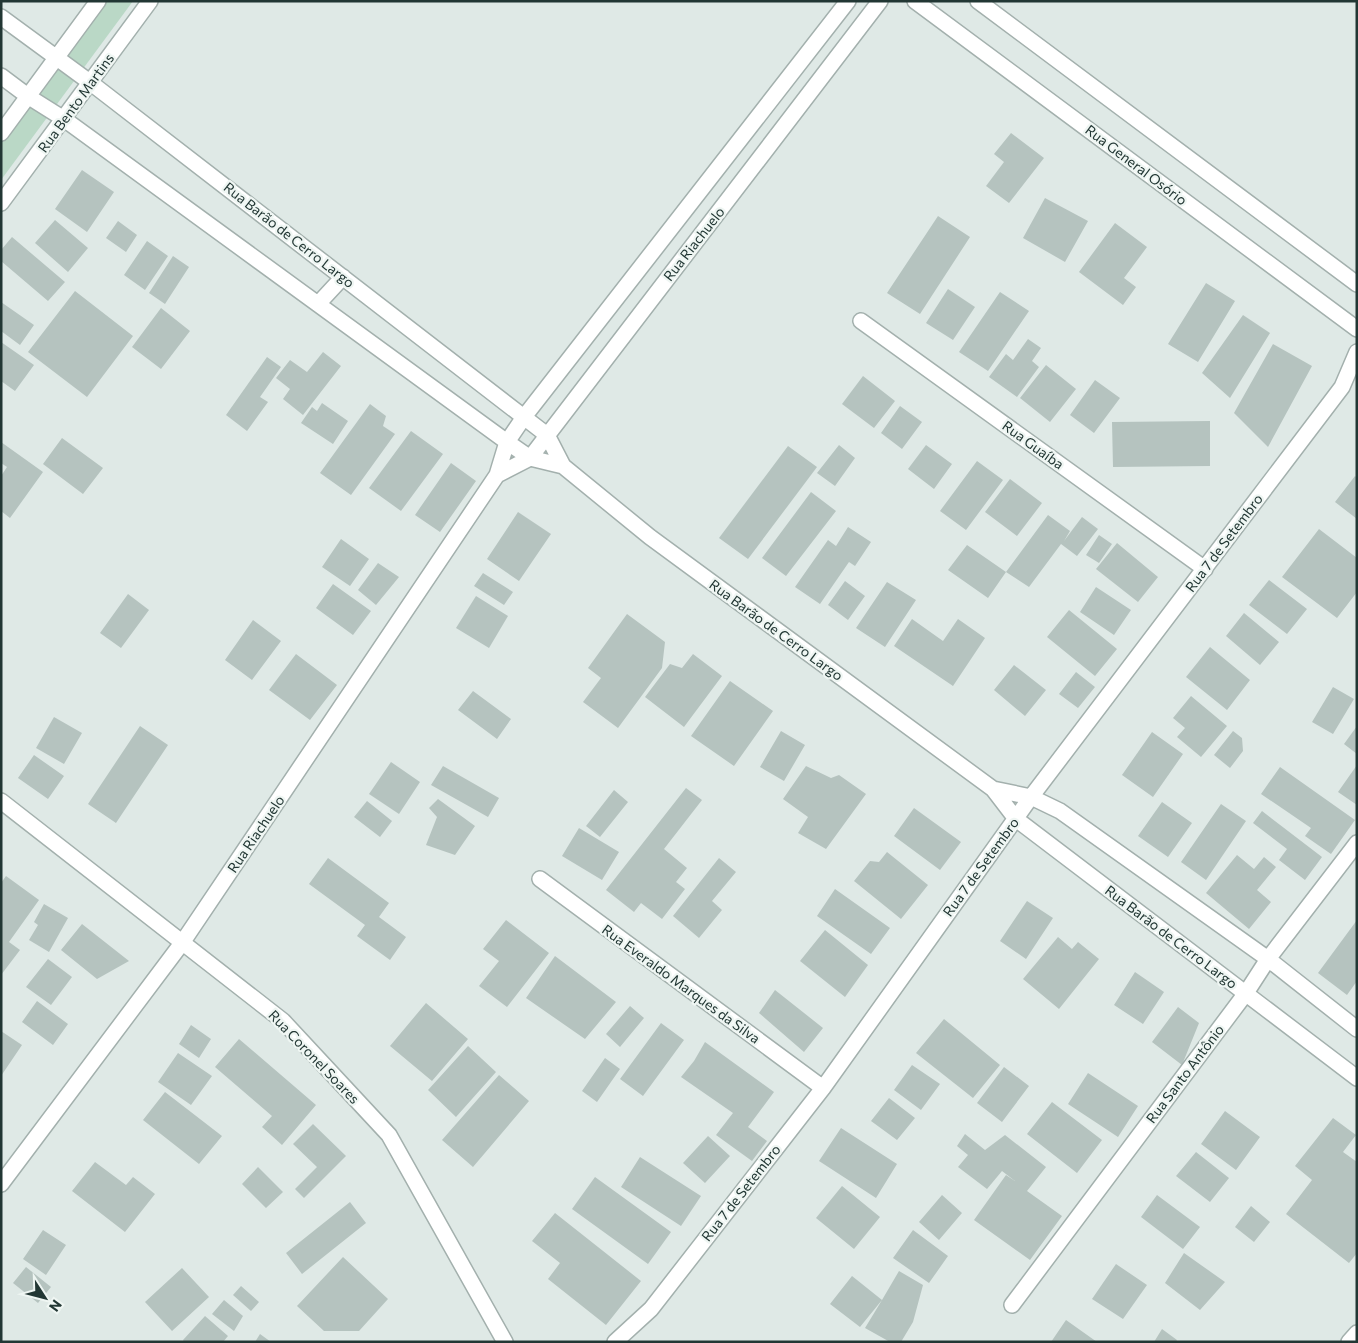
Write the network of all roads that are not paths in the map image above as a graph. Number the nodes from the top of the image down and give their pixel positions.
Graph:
1 (98, 1) edge
2 (150, 1) edge
3 (848, 1) edge
4 (880, 1) edge
5 (914, 1) edge
6 (978, 1) edge
7 (1, 16) edge
8 (57, 58) junction
9 (1, 76) edge
10 (91, 83) junction
11 (29, 97) junction
12 (64, 119) junction
13 (1, 133) edge
14 (1, 203) edge
15 (342, 277) junction
16 (1357, 284) edge
17 (318, 304) junction
18 (861, 321) dead end
19 (1357, 330) edge
20 (1357, 352) edge
21 (1357, 377) edge
22 (1342, 387) junction
23 (524, 417) junction
24 (547, 435) junction
25 (507, 442) junction
26 (530, 458) junction
27 (562, 466) junction
28 (497, 475) junction
29 (1204, 569) junction
30 (993, 789) junction
31 (1031, 797) junction
32 (1, 800) edge
33 (1016, 819) junction
34 (1357, 843) edge
35 (540, 879) dead end
36 (182, 943) junction
37 (1268, 958) junction
38 (1246, 993) junction
39 (1357, 1029) edge
40 (1357, 1078) edge
41 (823, 1088) junction
42 (1, 1184) edge
43 (1012, 1305) dead end
44 (1357, 1333) edge
45 (505, 1342) edge
46 (615, 1342) edge
47 (1349, 1342) edge

1 - 8 street
2 - 10 street, Rua Bento Martins
3 - 23 street, Rua Riachuelo
4 - 24 street, Rua Riachuelo
5 - 19 street, Rua General Osório
6 - 16 street
7 - 8 street, Rua Barão de Cerro Largo
8 - 10 street, Rua Barão de Cerro Largo
8 - 11 street
9 - 11 street, Rua Barão de Cerro Largo
10 - 12 street, Rua Bento Martins
10 - 15 street, Rua Barão de Cerro Largo
11 - 12 street, Rua Barão de Cerro Largo
11 - 13 street
12 - 14 street, Rua Bento Martins
12 - 17 street, Rua Barão de Cerro Largo
15 - 17 street
15 - 23 street, Rua Barão de Cerro Largo
17 - 25 street, Rua Barão de Cerro Largo
18 - 29 street, Rua Guaíba
20 - 22 street, Rua 7 de Setembro
21 - 22 street, Rua 7 de Setembro
22 - 29 street, Rua 7 de Setembro
23 - 24 street, Rua Barão de Cerro Largo
23 - 25 street, Rua Riachuelo
24 - 26 street, Rua Riachuelo
24 - 27 street, Rua Barão de Cerro Largo
25 - 26 street, Rua Barão de Cerro Largo
25 - 28 street, Rua Riachuelo
26 - 27 street, Rua Barão de Cerro Largo
26 - 28 street, Rua Riachuelo
27 - 30 street, Rua Barão de Cerro Largo
28 - 36 street, Rua Riachuelo
29 - 31 street, Rua 7 de Setembro
30 - 31 street, Rua Barão de Cerro Largo
30 - 33 street, Rua Barão de Cerro Largo
31 - 33 street, Rua 7 de Setembro
31 - 37 street, Rua Barão de Cerro Largo
32 - 36 street, Rua Coronel Soares
33 - 38 street, Rua Barão de Cerro Largo
33 - 41 street, Rua 7 de Setembro
34 - 37 street, Rua Santo Antônio
35 - 41 street, Rua Everaldo Marques da Silva
36 - 42 street, Rua Riachuelo
36 - 45 street, Rua Coronel Soares
37 - 38 street, Rua Santo Antônio
37 - 39 street, Rua Barão de Cerro Largo
38 - 40 street, Rua Barão de Cerro Largo
38 - 43 street, Rua Santo Antônio
41 - 46 street, Rua 7 de Setembro
44 - 47 street

